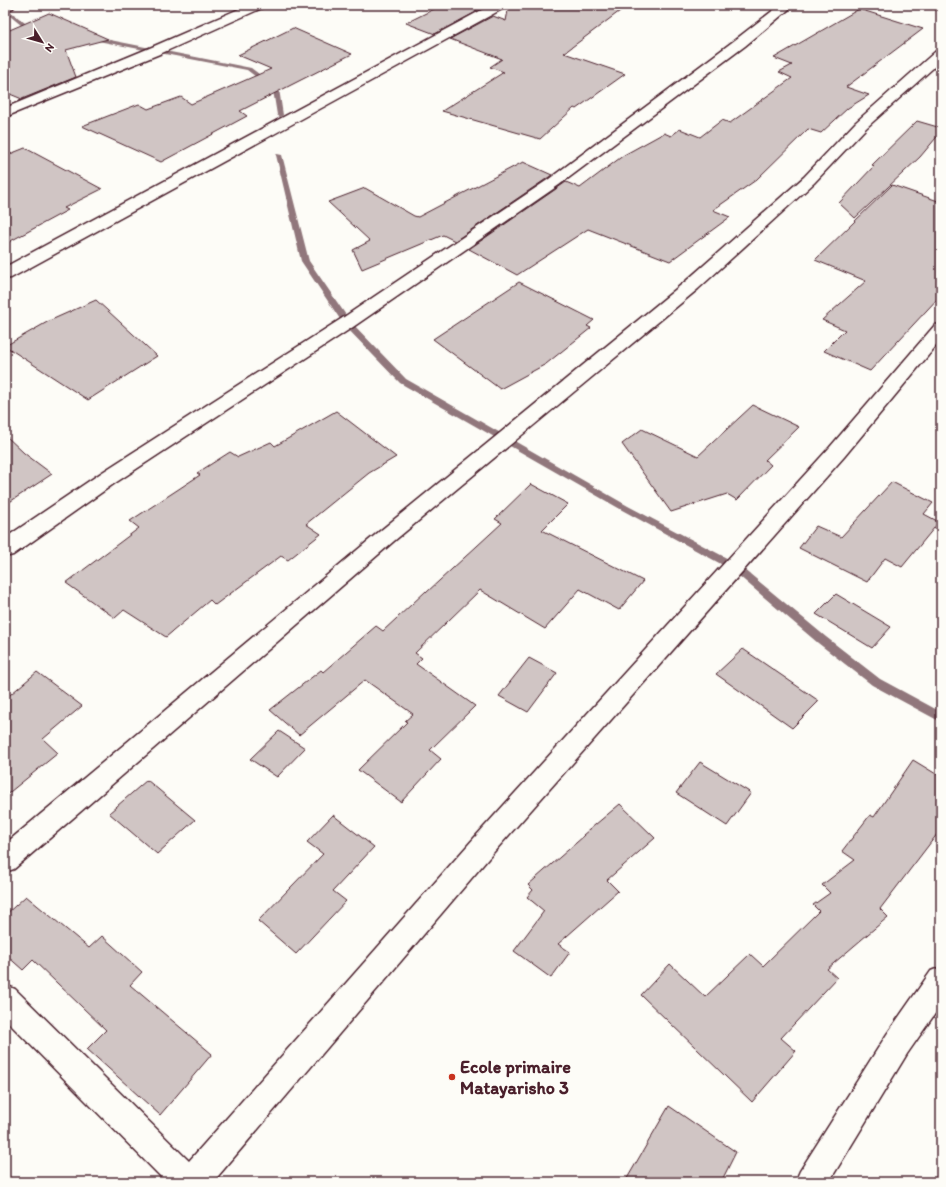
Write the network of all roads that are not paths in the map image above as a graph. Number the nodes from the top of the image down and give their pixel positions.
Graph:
1 (9, 5) edge
2 (258, 5) edge
3 (500, 5) edge
4 (788, 5) edge
5 (5, 7) edge
6 (941, 54) edge
7 (5, 113) edge
8 (5, 274) edge
9 (941, 329) edge
10 (5, 549) edge
11 (5, 860) edge
12 (941, 982) edge
13 (5, 999) edge
14 (188, 1182) edge
15 (192, 1182) edge
16 (811, 1182) edge

1 - 5 street
2 - 7 street
3 - 8 street
4 - 10 street
6 - 11 street
9 - 15 street
12 - 16 street
13 - 14 street

